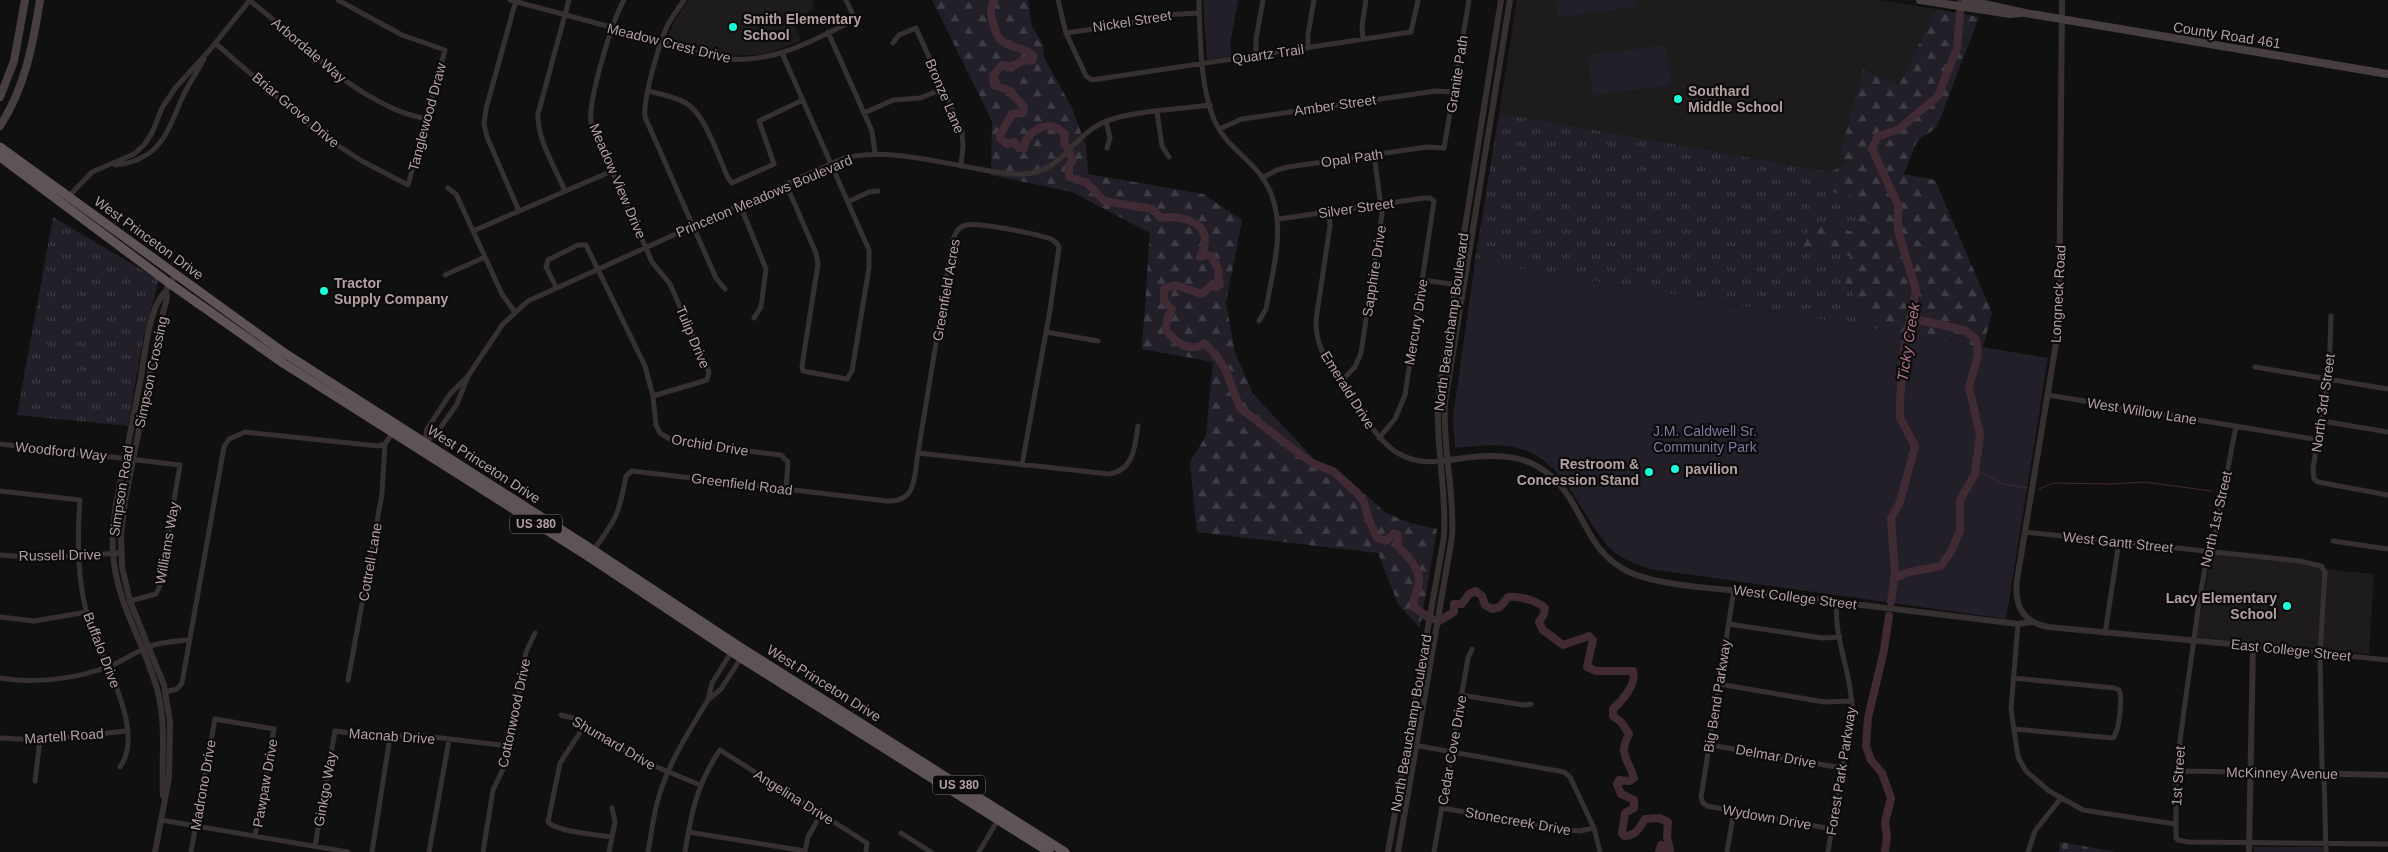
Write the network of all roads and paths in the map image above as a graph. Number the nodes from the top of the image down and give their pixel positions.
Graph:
1 (25, 0) edge
2 (40, 0) edge
3 (249, 0) edge
4 (338, 0) edge
5 (514, 0) edge
6 (569, 0) edge
7 (624, 0) edge
8 (684, 0) edge
9 (846, 0) edge
10 (1058, 0) edge
11 (1199, 0) edge
12 (1263, 0) edge
13 (1314, 0) edge
14 (1366, 0) edge
15 (1418, 0) edge
16 (1469, 0) edge
17 (1501, 0) edge
18 (1510, 0) edge
19 (1920, 0) edge
20 (1966, 0) edge
21 (2062, 0) edge
22 (1987, 7) junction
23 (1199, 13) junction
24 (564, 15) junction
25 (22, 16) junction
26 (37, 19) junction
27 (2062, 19) junction
28 (612, 28) junction
29 (828, 32) junction
30 (1066, 34) junction
31 (1363, 39) junction
32 (662, 42) junction
33 (215, 43) junction
34 (893, 43) dead end
35 (1308, 48) junction
36 (208, 52) junction
37 (782, 53) junction
38 (1256, 55) junction
39 (1202, 63) junction
40 (2388, 74) edge
41 (943, 89) junction
42 (648, 91) junction
43 (1454, 92) junction
44 (0, 97) edge
45 (803, 100) junction
46 (1210, 105) junction
47 (1157, 112) junction
48 (864, 113) junction
49 (426, 119) junction
50 (1106, 121) junction
51 (0, 126) edge
52 (1219, 129) junction
53 (0, 147) edge
54 (1107, 148) dead end
55 (1444, 148) joint
56 (875, 154) junction
57 (1374, 155) junction
58 (1169, 157) dead end
59 (0, 158) edge
60 (831, 164) junction
61 (108, 166) junction
62 (961, 166) junction
63 (612, 171) junction
64 (1262, 178) junction
65 (786, 184) junction
66 (408, 185) joint
67 (448, 188) dead end
68 (565, 191) junction
69 (878, 191) dead end
70 (69, 195) junction
71 (1432, 199) joint
72 (848, 202) junction
73 (63, 204) junction
74 (1382, 204) junction
75 (740, 205) junction
76 (519, 211) junction
77 (1329, 212) junction
78 (1279, 219) junction
79 (693, 226) junction
80 (473, 231) junction
81 (646, 247) junction
82 (485, 257) junction
83 (599, 268) junction
84 (177, 275) junction
85 (445, 275) dead end
86 (1423, 280) junction
87 (1455, 285) junction
88 (1464, 286) junction
89 (168, 287) junction
90 (556, 287) junction
91 (725, 289) dead end
92 (514, 311) junction
93 (2331, 316) dead end
94 (754, 318) dead end
95 (1259, 321) dead end
96 (152, 325) junction
97 (159, 328) junction
98 (1046, 332) junction
99 (1098, 341) dead end
100 (2255, 367) dead end
101 (468, 376) junction
102 (2329, 380) junction
103 (1341, 381) junction
104 (2388, 389) edge
105 (2048, 395) junction
106 (653, 396) junction
107 (2322, 421) junction
108 (1138, 426) dead end
109 (2236, 426) junction
110 (393, 432) junction
111 (2388, 432) edge
112 (1379, 438) junction
113 (2319, 440) junction
114 (425, 442) junction
115 (0, 444) edge
116 (385, 444) junction
117 (918, 453) junction
118 (125, 458) junction
119 (133, 458) junction
120 (1445, 461) junction
121 (180, 465) joint
122 (1022, 465) junction
123 (786, 489) junction
124 (0, 491) edge
125 (2388, 495) edge
126 (857, 498) joint
127 (2025, 532) junction
128 (2333, 541) dead end
129 (2119, 542) junction
130 (2388, 549) edge
131 (2211, 552) junction
132 (117, 553) junction
133 (591, 553) junction
134 (0, 555) edge
135 (78, 556) junction
136 (1734, 590) junction
137 (130, 601) junction
138 (1837, 602) junction
139 (87, 612) junction
140 (0, 617) edge
141 (2031, 622) junction
142 (1729, 624) junction
143 (2018, 624) junction
144 (534, 633) dead end
145 (2105, 633) junction
146 (1840, 637) junction
147 (189, 640) junction
148 (2193, 641) junction
149 (2253, 646) junction
150 (734, 648) junction
151 (145, 649) junction
152 (1472, 649) dead end
153 (743, 654) junction
154 (2320, 654) junction
155 (2388, 660) edge
156 (110, 666) junction
157 (0, 678) edge
158 (2013, 678) junction
159 (348, 680) dead end
160 (1719, 684) junction
161 (165, 692) junction
162 (1461, 695) junction
163 (708, 700) junction
164 (1852, 701) junction
165 (1531, 704) dead end
166 (561, 715) dead end
167 (585, 725) junction
168 (274, 729) joint
169 (2014, 729) junction
170 (127, 731) junction
171 (335, 732) joint
172 (390, 737) junction
173 (0, 738) edge
174 (40, 740) junction
175 (449, 740) junction
176 (1408, 744) junction
177 (1417, 745) junction
178 (1710, 745) junction
179 (509, 746) junction
180 (1452, 752) junction
181 (120, 767) dead end
182 (1842, 768) junction
183 (2176, 771) junction
184 (2250, 772) junction
185 (667, 773) junction
186 (2324, 773) junction
187 (2388, 775) edge
188 (35, 781) dead end
189 (700, 785) junction
190 (2061, 798) junction
191 (1702, 803) joint
192 (612, 808) dead end
193 (1442, 808) junction
194 (163, 809) junction
195 (1734, 811) junction
196 (821, 814) junction
197 (1000, 815) junction
198 (161, 820) junction
199 (2175, 824) junction
200 (196, 826) junction
201 (1594, 828) junction
202 (1832, 829) junction
203 (688, 832) junction
204 (901, 833) dead end
205 (255, 836) junction
206 (612, 837) junction
207 (2250, 844) junction
208 (2388, 844) edge
209 (2326, 845) junction
210 (315, 846) junction
211 (922, 849) edge
212 (805, 851) edge
213 (155, 852) edge
214 (191, 852) edge
215 (348, 852) edge
216 (372, 852) edge
217 (429, 852) edge
218 (483, 852) edge
219 (609, 852) edge
220 (648, 852) edge
221 (685, 852) edge
222 (866, 852) edge
223 (932, 852) edge
224 (979, 852) edge
225 (1049, 852) edge
226 (1064, 852) edge
227 (1388, 852) edge
228 (1398, 852) edge
229 (1434, 852) edge
230 (1600, 852) edge
231 (1727, 852) edge
232 (1828, 852) edge
233 (2028, 852) edge
234 (2249, 852) edge
235 (2326, 852) edge

1 - 25 main road
2 - 26 main road
3 - 33 street
3 - 49 street, Arbordale Way
4 - 49 street, Tanglewood Draw
5 - 24 street, Meadow Crest Drive
5 - 76 street
6 - 24 street
7 - 28 street, Meadow View Drive
8 - 32 street
9 - 29 street, Meadow Crest Drive
10 - 30 street
11 - 23 street
12 - 38 street
13 - 35 street
14 - 31 street
15 - 31 street, Quartz Trail
16 - 43 street, Granite Path
17 - 87 street, North Beauchamp Boulevard
18 - 88 street, North Beauchamp Boulevard
19 - 22 main road
20 - 22 main road
21 - 27 street, Longneck Road
22 - 27 main road, County Road 461
23 - 30 street, Nickel Street
23 - 39 street
24 - 28 street, Meadow Crest Drive
24 - 68 street
25 - 26 main road
25 - 44 main road
26 - 51 main road
27 - 40 main road, County Road 461
27 - 105 street, Longneck Road
28 - 32 street, Meadow Crest Drive
28 - 63 street, Meadow View Drive
29 - 37 street, Meadow Crest Drive
29 - 48 street
30 - 39 street, Quartz Trail
31 - 35 street, Quartz Trail
32 - 37 street, Meadow Crest Drive
32 - 42 street
33 - 36 street
33 - 66 street, Briar Grove Drive
34 - 41 street, Bronze Lane
35 - 38 street, Quartz Trail
36 - 61 street
36 - 61 street
37 - 45 street
38 - 39 street, Quartz Trail
39 - 46 street
41 - 48 street
41 - 62 street, Bronze Lane
42 - 45 street
42 - 79 street
43 - 52 street, Amber Street
43 - 55 street, Granite Path
45 - 60 street
46 - 47 street, Princeton Meadows Boulevard
46 - 52 street
47 - 50 street, Princeton Meadows Boulevard
47 - 58 street
48 - 56 street
49 - 66 street, Tanglewood Draw
50 - 54 street
50 - 62 street, Princeton Meadows Boulevard
52 - 64 street
53 - 70 highway, West Princeton Drive / US 380
55 - 57 street, Opal Path
56 - 60 street, Princeton Meadows Boulevard
56 - 62 street, Princeton Meadows Boulevard
57 - 64 street, Opal Path
57 - 74 street, Sapphire Drive
59 - 73 highway, West Princeton Drive / US 380
60 - 65 street, Princeton Meadows Boulevard
60 - 72 street
61 - 70 street
63 - 68 street
63 - 81 street, Meadow View Drive
64 - 78 street
65 - 72 street
65 - 75 street, Princeton Meadows Boulevard
67 - 80 street
68 - 76 street
69 - 72 street
70 - 73 street
70 - 84 highway, West Princeton Drive / US 380
71 - 74 street, Silver Street
71 - 86 street, Mercury Drive
73 - 89 highway, West Princeton Drive / US 380
74 - 77 street, Silver Street
74 - 103 street, Sapphire Drive
75 - 79 street, Princeton Meadows Boulevard
75 - 94 street
76 - 80 street
77 - 78 street, Silver Street
77 - 103 street, Emerald Drive
78 - 95 street
79 - 81 street, Princeton Meadows Boulevard
79 - 91 street
80 - 82 street
81 - 83 street, Princeton Meadows Boulevard
81 - 106 street, Tulip Drive
82 - 85 street
82 - 92 street
83 - 90 street, Princeton Meadows Boulevard
83 - 90 street, Orchid Drive
83 - 106 street, Orchid Drive
84 - 89 street
84 - 114 highway, West Princeton Drive / US 380
86 - 87 street
86 - 112 street, Mercury Drive
87 - 88 street
87 - 120 street, North Beauchamp Boulevard
88 - 120 street, North Beauchamp Boulevard
89 - 96 street, Simpson Road
89 - 97 street, Simpson Crossing
89 - 110 highway, West Princeton Drive / US 380
90 - 92 street, Princeton Meadows Boulevard
92 - 101 street, Princeton Meadows Boulevard
93 - 102 street, North 3rd Street
96 - 97 street
96 - 118 street, Simpson Road
97 - 119 street, Simpson Crossing
98 - 99 street
98 - 117 street, Greenfield Acres
98 - 122 street, Greenfield Acres
100 - 102 street
101 - 114 street, Princeton Meadows Boulevard
101 - 114 street, Princeton Meadows Boulevard
102 - 104 street
102 - 107 street, North 3rd Street
103 - 112 street, Emerald Drive
105 - 109 street, West Willow Lane
105 - 127 street, Longneck Road
106 - 123 street, Orchid Drive
107 - 111 street
107 - 113 street, North 3rd Street
108 - 122 street
109 - 113 street, West Willow Lane
109 - 131 street, North 1st Street
110 - 116 street
110 - 133 highway, West Princeton Drive / US 380
112 - 120 street, Emerald Drive
113 - 125 street, North 3rd Street
114 - 133 highway, West Princeton Drive / US 380
115 - 118 street, Woodford Way
116 - 147 street
116 - 159 street, Cottrell Lane
117 - 122 street
117 - 126 street, Greenfield Acres
118 - 119 street, Woodford Way
118 - 132 street, Simpson Road
119 - 121 street, Woodford Way
119 - 132 street, Simpson Crossing
120 - 136 street, West College Street
120 - 176 street, North Beauchamp Boulevard
120 - 177 street, North Beauchamp Boulevard
121 - 137 street, Williams Way
123 - 126 street, Greenfield Road
123 - 133 street, Greenfield Road
124 - 135 street, Buffalo Drive
127 - 129 street, West Gantt Street
127 - 141 street, Longneck Road
128 - 130 street
129 - 131 street, West Gantt Street
129 - 145 street
131 - 148 street, North 1st Street
131 - 154 street, West Gantt Street
132 - 135 street, Russell Drive
132 - 137 street, Simpson Crossing
132 - 151 street, Simpson Road
133 - 150 highway, West Princeton Drive / US 380
134 - 135 street, Russell Drive
135 - 139 street, Buffalo Drive
136 - 138 street, West College Street
136 - 142 street, Big Bend Parkway
137 - 151 street, Simpson Crossing
138 - 143 street, West College Street
138 - 146 street, Forest Park Parkway
139 - 140 street
139 - 156 street, Buffalo Drive
141 - 143 street, West College Street
141 - 145 street, West College Street
142 - 146 street
142 - 160 street, Big Bend Parkway
143 - 158 street
144 - 179 street, Cottonwood Drive
145 - 148 street, West College Street
146 - 164 street, Forest Park Parkway
147 - 151 street
147 - 161 street
148 - 149 street, East College Street
148 - 183 street, 1st Street
149 - 154 street, East College Street
149 - 184 street
150 - 153 highway, West Princeton Drive / US 380
150 - 163 street
151 - 156 street
151 - 161 street, Simpson Road
151 - 194 street, Simpson Road
152 - 162 street, Cedar Cove Drive
153 - 163 street
153 - 197 highway, West Princeton Drive / US 380
154 - 155 street, East College Street
154 - 186 street
156 - 157 street
156 - 170 street, Buffalo Drive
158 - 169 street
158 - 169 street
160 - 164 street
160 - 178 street, Big Bend Parkway
161 - 194 street, Simpson Road
162 - 165 street
162 - 180 street, Cedar Cove Drive
163 - 185 street
164 - 182 street, Forest Park Parkway
166 - 167 street, Shumard Drive
167 - 185 street, Shumard Drive
167 - 206 street
168 - 200 street, Madrono Drive
168 - 205 street, Pawpaw Drive
169 - 190 street
170 - 174 street, Martell Road
170 - 181 street, Buffalo Drive
171 - 172 street, Macnab Drive
171 - 210 street, Ginkgo Way
172 - 175 street, Macnab Drive
172 - 216 street
173 - 174 street, Martell Road
174 - 188 street
175 - 179 street, Macnab Drive
175 - 217 street
176 - 177 street
176 - 227 street, North Beauchamp Boulevard
177 - 180 street
177 - 228 street, North Beauchamp Boulevard
178 - 182 street, Delmar Drive
178 - 191 street, Big Bend Parkway
179 - 218 street, Cottonwood Drive
180 - 193 street, Cedar Cove Drive
180 - 201 street
182 - 202 street, Forest Park Parkway
183 - 184 street, McKinney Avenue
183 - 199 street, 1st Street
184 - 186 street, McKinney Avenue
184 - 207 street
185 - 189 street, Shumard Drive
185 - 220 street
186 - 187 street, McKinney Avenue
186 - 209 street
189 - 196 street, Angelina Drive
189 - 203 street
190 - 199 street
190 - 233 street
191 - 195 street, Wydown Drive
192 - 206 street
193 - 201 street, Stonecreek Drive
193 - 229 street, Cedar Cove Drive
194 - 198 street, Simpson Road
195 - 202 street, Wydown Drive
195 - 231 street
196 - 212 street
196 - 222 street, Angelina Drive
197 - 224 street
197 - 225 highway, West Princeton Drive / US 380
197 - 226 highway, West Princeton Drive / US 380
198 - 200 street
198 - 213 street, Simpson Road
199 - 207 street, 1st Street
200 - 205 street
200 - 214 street, Madrono Drive
201 - 230 street
202 - 232 street, Forest Park Parkway
203 - 212 street
203 - 221 street
204 - 211 street
205 - 210 street
206 - 219 street
207 - 209 street
207 - 234 street
208 - 209 street
209 - 235 street
210 - 215 street
211 - 223 street

